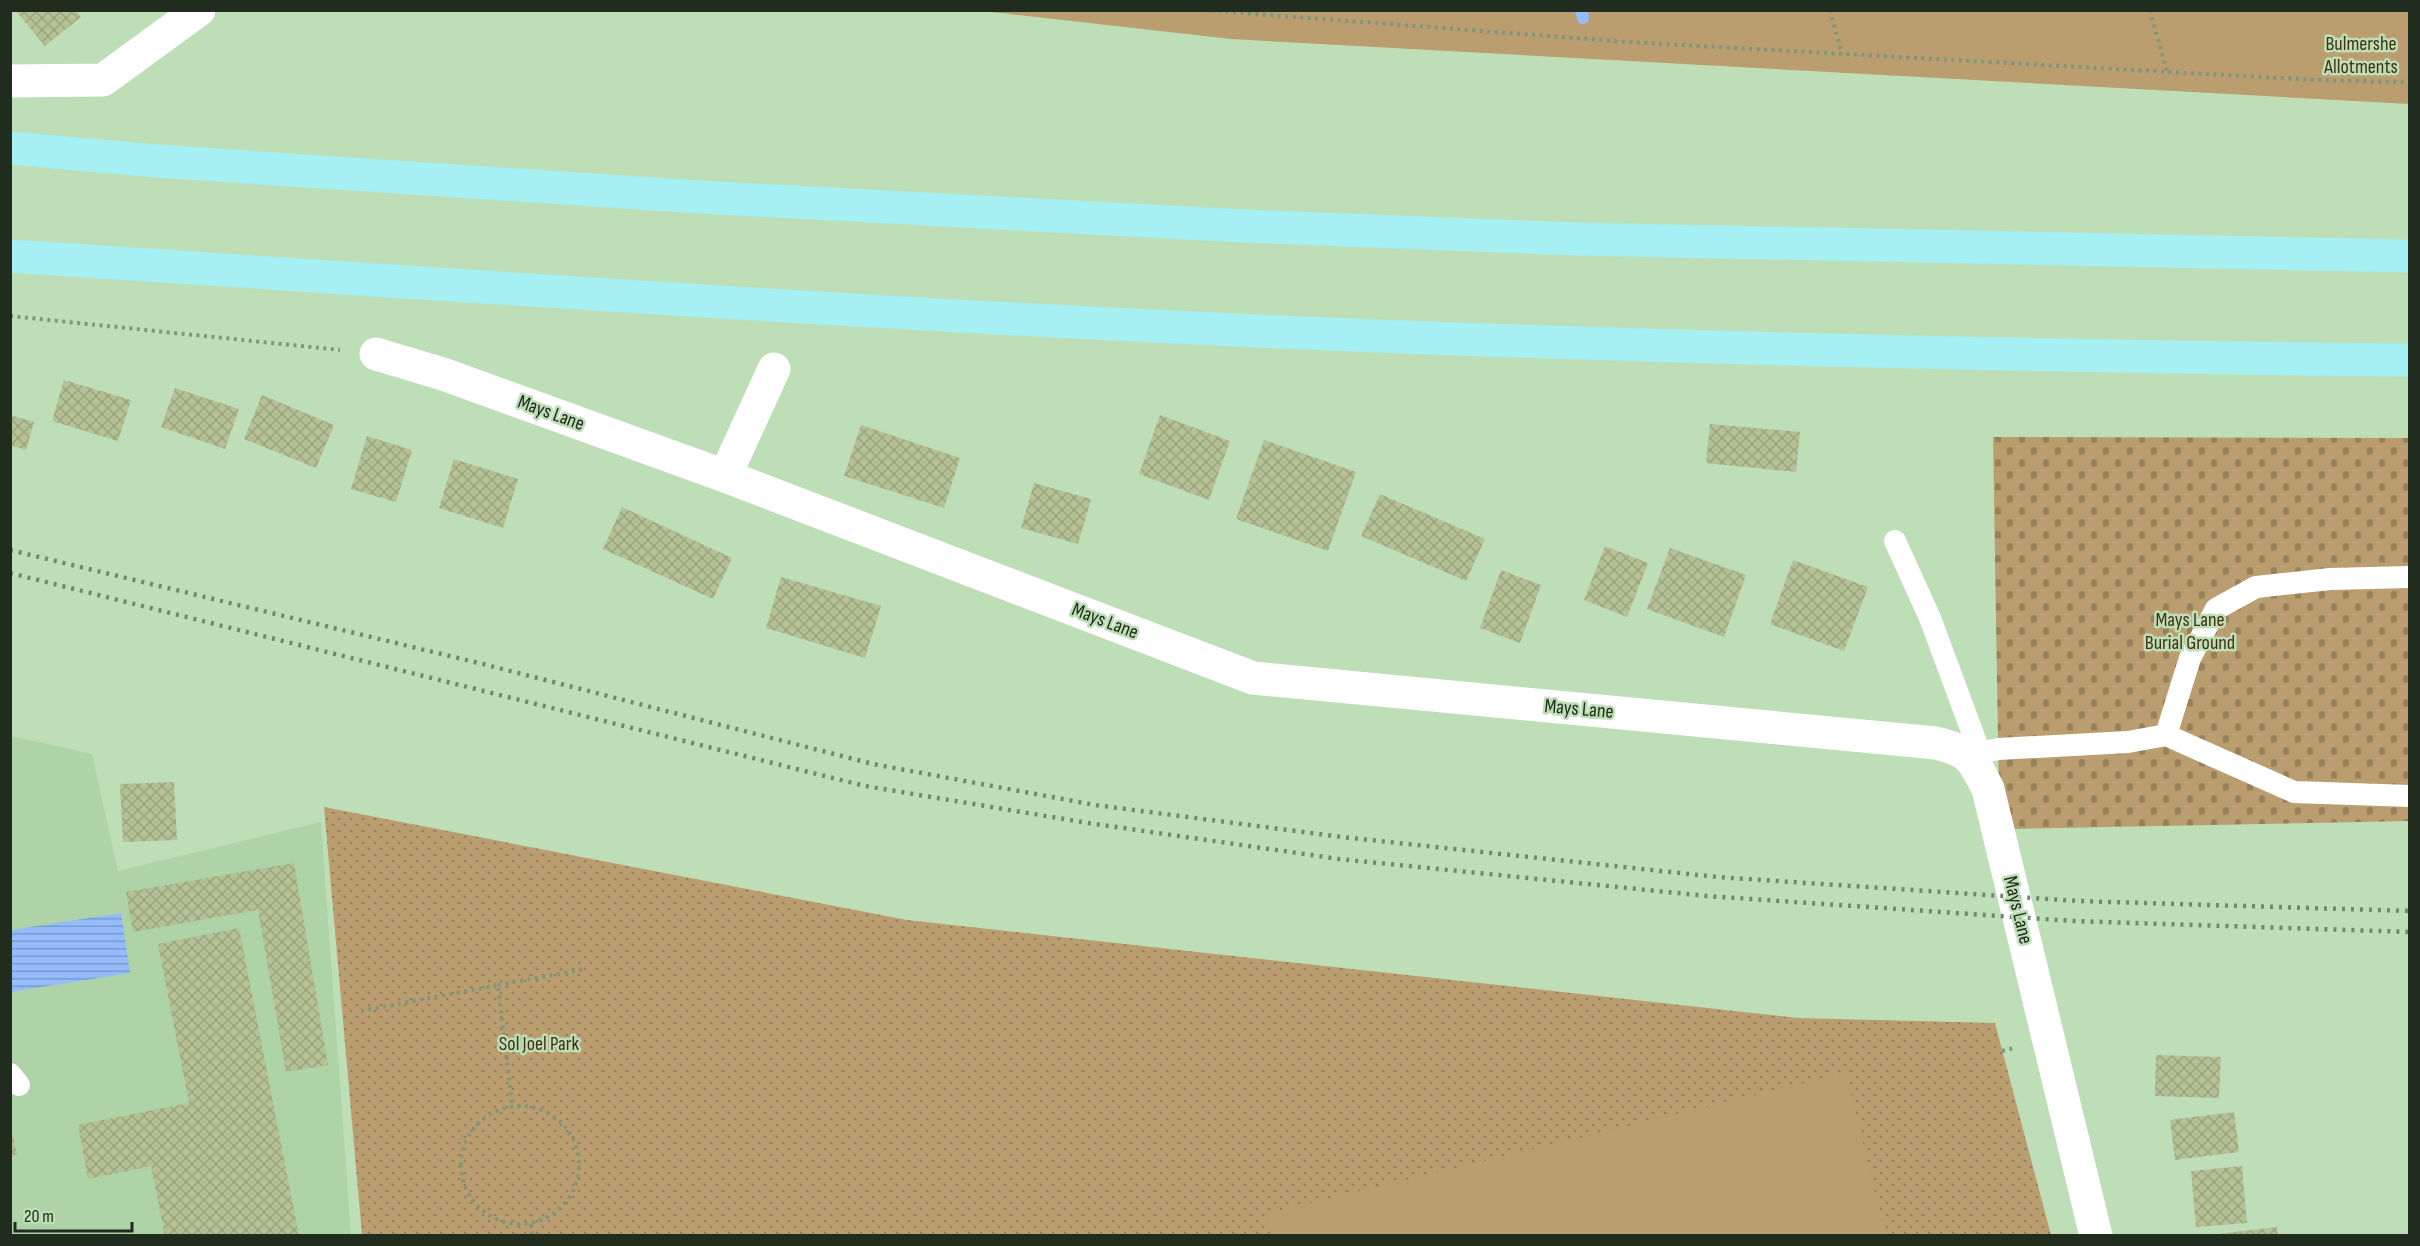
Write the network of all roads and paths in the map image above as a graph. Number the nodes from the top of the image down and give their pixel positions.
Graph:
1 (199, 10) edge
2 (1203, 10) edge
3 (1830, 10) edge
4 (2150, 10) edge
5 (1209, 11) edge
6 (1842, 54) junction
7 (2167, 72) junction
8 (10, 81) edge
9 (2409, 82) edge
10 (10, 148) edge
11 (10, 256) edge
12 (2409, 256) edge
13 (10, 316) edge
14 (376, 354) joint
15 (2409, 360) edge
16 (774, 369) dead end
17 (725, 476) junction
18 (1895, 541) dead end
19 (2409, 577) edge
20 (2166, 735) junction
21 (1976, 756) junction
22 (2409, 796) edge
23 (586, 969) dead end
24 (498, 985) junction
25 (361, 1011) dead end
26 (512, 1105) junction
27 (531, 1224) junction
28 (532, 1236) edge
29 (2097, 1236) edge

1 - 8 street
2 - 5 path
3 - 6 path
4 - 7 path
5 - 6 path
6 - 7 path
7 - 9 path
10 - 12 main road
11 - 15 main road
13 - 14 path
14 - 17 street, Mays Lane
16 - 17 street
17 - 21 street, Mays Lane
18 - 21 lane
19 - 20 lane
20 - 21 lane
20 - 22 lane
21 - 29 street, Mays Lane
23 - 24 path
24 - 25 path
24 - 26 path
26 - 27 path
26 - 27 path
27 - 28 path

